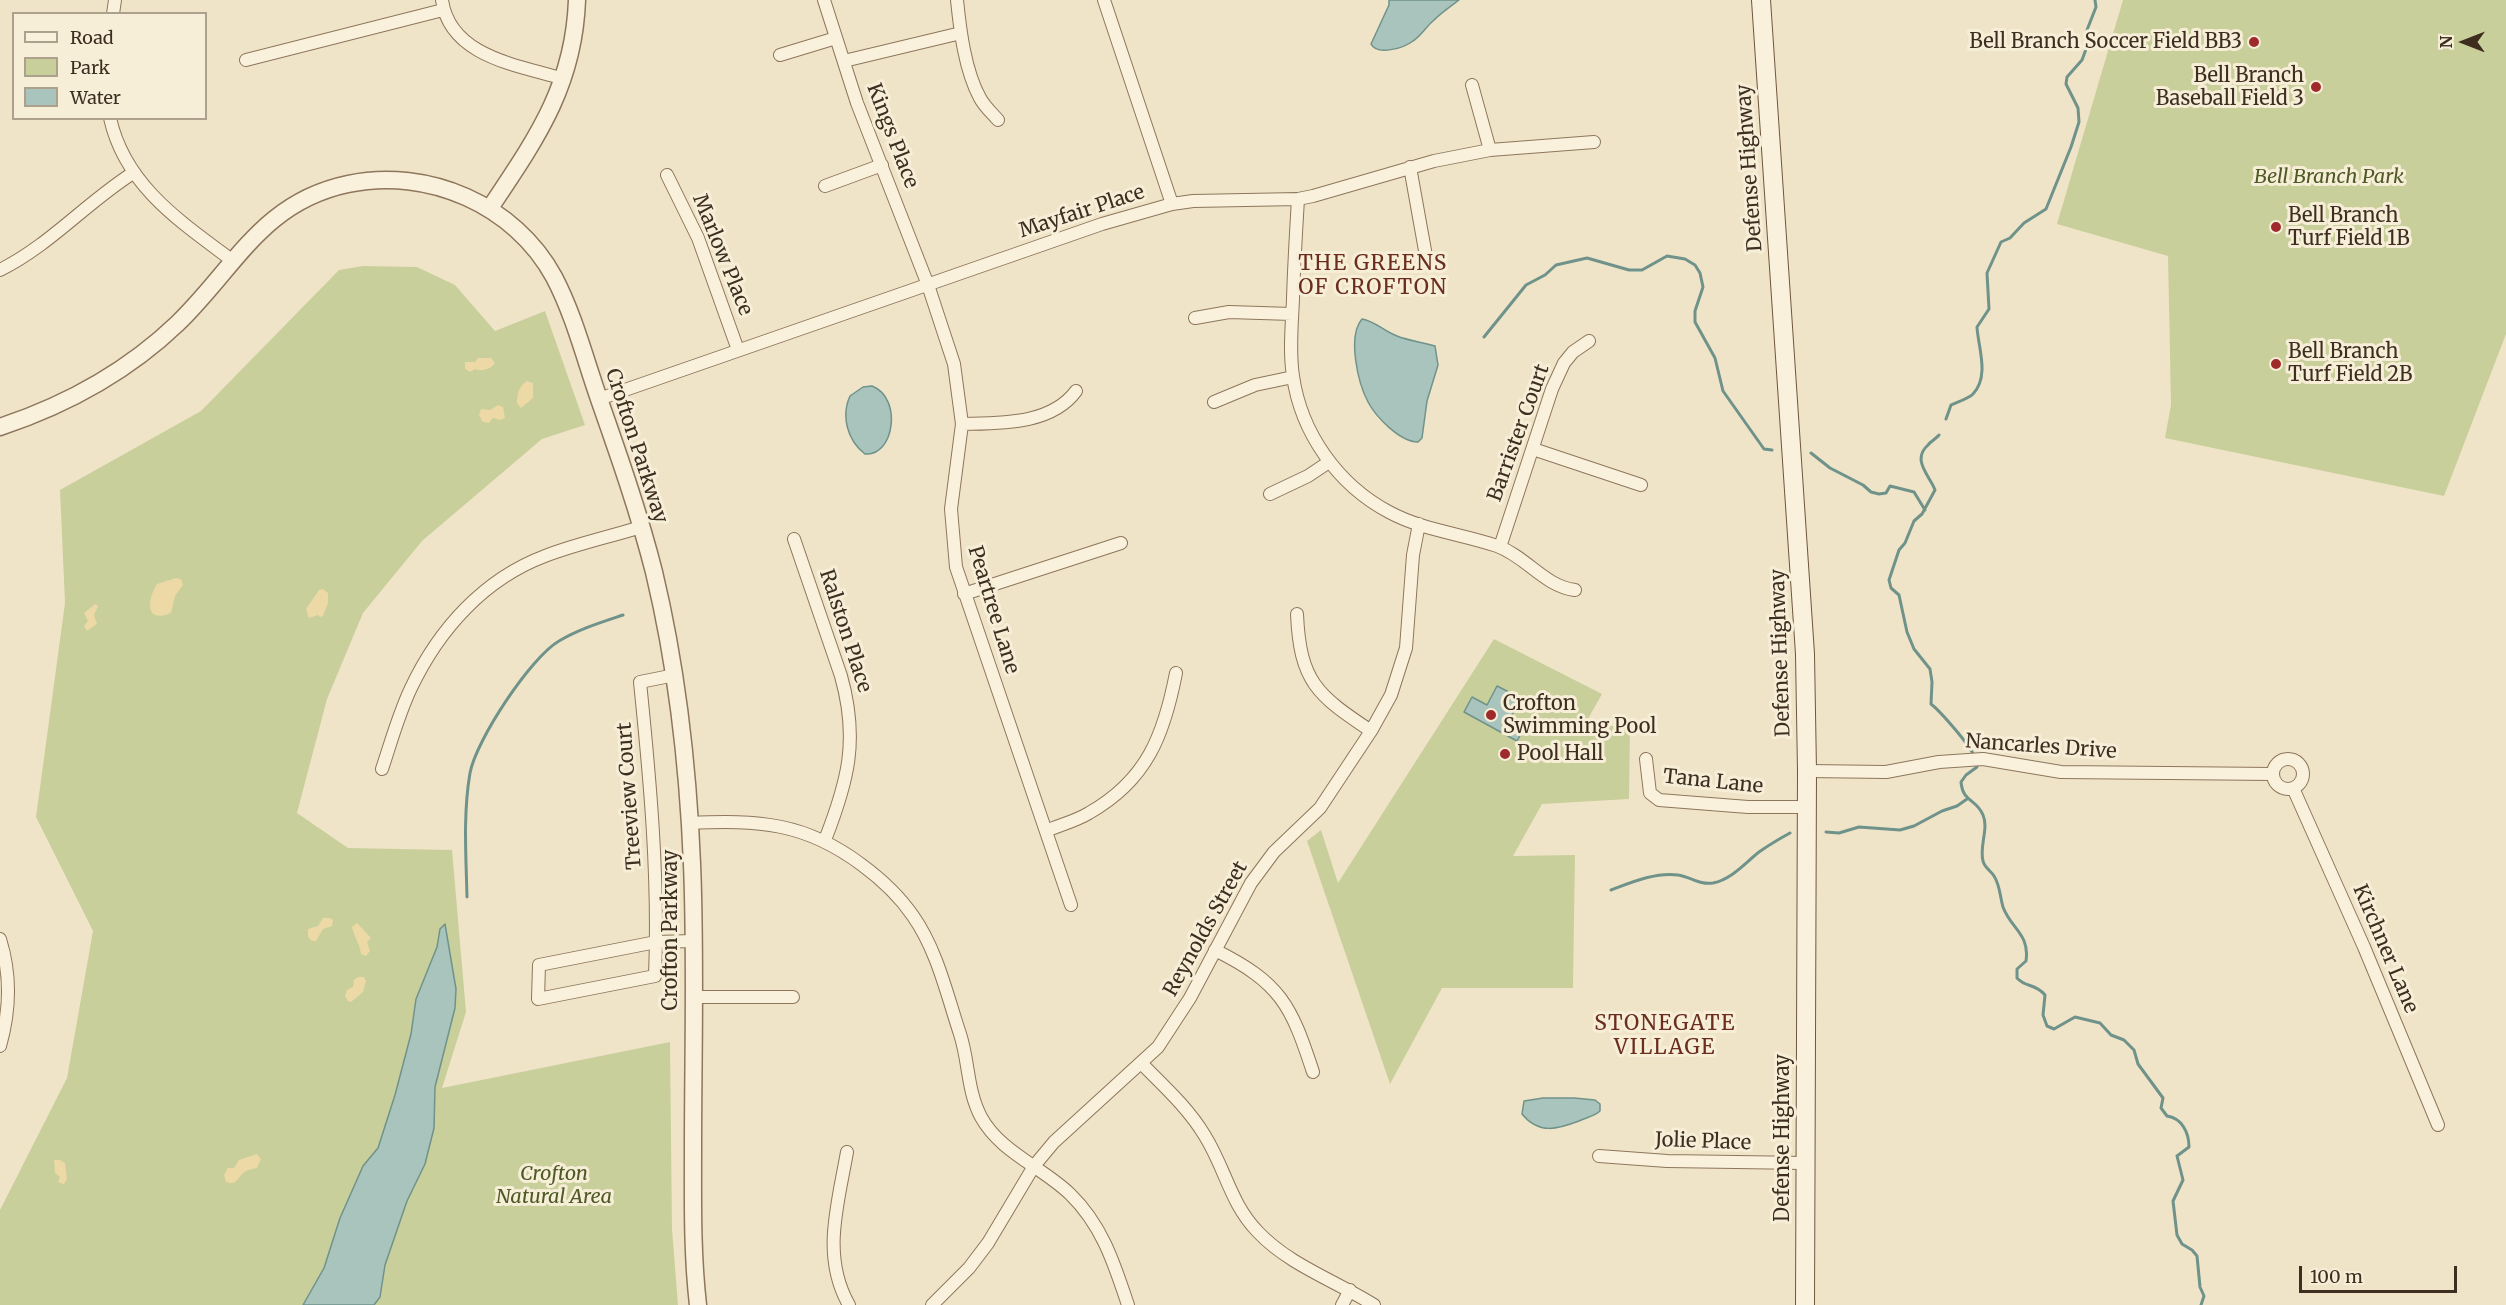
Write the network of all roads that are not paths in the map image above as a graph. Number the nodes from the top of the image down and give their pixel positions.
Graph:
1 (577, 0) edge
2 (824, 0) edge
3 (957, 0) edge
4 (1104, 0) edge
5 (1761, 0) edge
6 (443, 5) edge
7 (961, 33) junction
8 (836, 38) junction
9 (780, 55) dead end
10 (246, 60) dead end
11 (844, 61) junction
12 (564, 80) junction
13 (1472, 85) dead end
14 (111, 120) edge
15 (998, 120) dead end
16 (1594, 142) dead end
17 (1490, 150) junction
18 (882, 165) junction
19 (1410, 167) junction
20 (133, 173) junction
21 (667, 175) dead end
22 (825, 186) dead end
23 (1298, 199) junction
24 (1172, 204) junction
25 (490, 208) junction
26 (1426, 256) dead end
27 (233, 261) junction
28 (0, 270) edge
29 (928, 285) junction
30 (1292, 314) junction
31 (1195, 318) dead end
32 (1589, 340) dead end
33 (738, 350) junction
34 (1293, 376) junction
35 (1076, 391) dead end
36 (599, 399) junction
37 (1214, 402) dead end
38 (962, 424) junction
39 (0, 427) edge
40 (1533, 449) junction
41 (1329, 462) junction
42 (1641, 485) dead end
43 (1270, 494) dead end
44 (1419, 524) junction
45 (641, 527) junction
46 (794, 539) dead end
47 (1120, 543) dead end
48 (1500, 547) junction
49 (1575, 590) dead end
50 (964, 594) junction
51 (1297, 614) dead end
52 (1176, 673) dead end
53 (675, 675) junction
54 (1371, 731) junction
55 (1646, 759) dead end
56 (382, 770) dead end
57 (1807, 771) junction
58 (2273, 774) junction
59 (2294, 789) junction
60 (1807, 807) junction
61 (690, 823) junction
62 (1046, 831) junction
63 (825, 840) junction
64 (1071, 904) dead end
65 (0, 939) edge
66 (693, 941) junction
67 (656, 942) junction
68 (1215, 950) junction
69 (693, 997) junction
70 (793, 997) dead end
71 (0, 1046) edge
72 (1142, 1064) junction
73 (1313, 1072) dead end
74 (2438, 1125) dead end
75 (847, 1152) dead end
76 (1599, 1156) dead end
77 (1805, 1163) junction
78 (1034, 1166) junction
79 (1350, 1290) junction
80 (698, 1305) edge
81 (849, 1305) edge
82 (932, 1305) edge
83 (1128, 1305) edge
84 (1342, 1305) edge
85 (1374, 1305) edge
86 (1805, 1305) edge

1 - 12 street
2 - 8 street, Kings Place
3 - 7 street
4 - 24 street
5 - 57 main road, Defense Highway
6 - 10 street
6 - 12 street
7 - 11 street
7 - 15 street
8 - 9 street
8 - 11 street, Kings Place
11 - 18 street, Kings Place
12 - 25 street
13 - 17 street
14 - 20 street
16 - 17 street, Mayfair Place
17 - 19 street, Mayfair Place
18 - 22 street
18 - 29 street, Kings Place
19 - 23 street, Mayfair Place
19 - 26 street
20 - 27 street
20 - 28 street
21 - 33 street, Marlow Place
23 - 24 street, Mayfair Place
23 - 30 street
24 - 29 street, Mayfair Place
25 - 27 street, Crofton Parkway
25 - 36 street, Crofton Parkway
27 - 39 street, Crofton Parkway
29 - 33 street, Mayfair Place
29 - 38 street, Peartree Lane
30 - 31 street
30 - 34 street
32 - 40 street, Barrister Court
33 - 36 street, Mayfair Place
34 - 37 street
34 - 41 street
35 - 38 street
36 - 45 street, Crofton Parkway
38 - 50 street, Peartree Lane
40 - 42 street
40 - 48 street, Barrister Court
41 - 43 street
41 - 44 street
44 - 48 street
44 - 54 street, Reynolds Street
45 - 53 street, Crofton Parkway
45 - 56 street
46 - 63 street, Ralston Place
47 - 50 street
48 - 49 street
50 - 62 street, Peartree Lane
51 - 54 street
52 - 62 street
53 - 61 street, Crofton Parkway
53 - 67 street, Treeview Court
54 - 68 street, Reynolds Street
55 - 60 street, Tana Lane
57 - 58 street, Nancarles Drive
57 - 60 main road, Defense Highway
58 - 59 street
58 - 59 street, Nancarles Drive
59 - 74 street, Kirchner Lane
60 - 77 main road, Defense Highway
61 - 63 street
61 - 66 street, Crofton Parkway
62 - 64 street, Peartree Lane
63 - 78 street
65 - 71 street
66 - 67 street
66 - 69 street, Crofton Parkway
67 - 67 street
68 - 72 street, Reynolds Street
68 - 73 street
69 - 70 street
69 - 80 street, Crofton Parkway
72 - 78 street, Reynolds Street
72 - 79 street
75 - 81 street
76 - 77 street, Jolie Place
77 - 86 main road, Defense Highway
78 - 82 street, Reynolds Street
78 - 83 street
79 - 84 street
79 - 85 street

